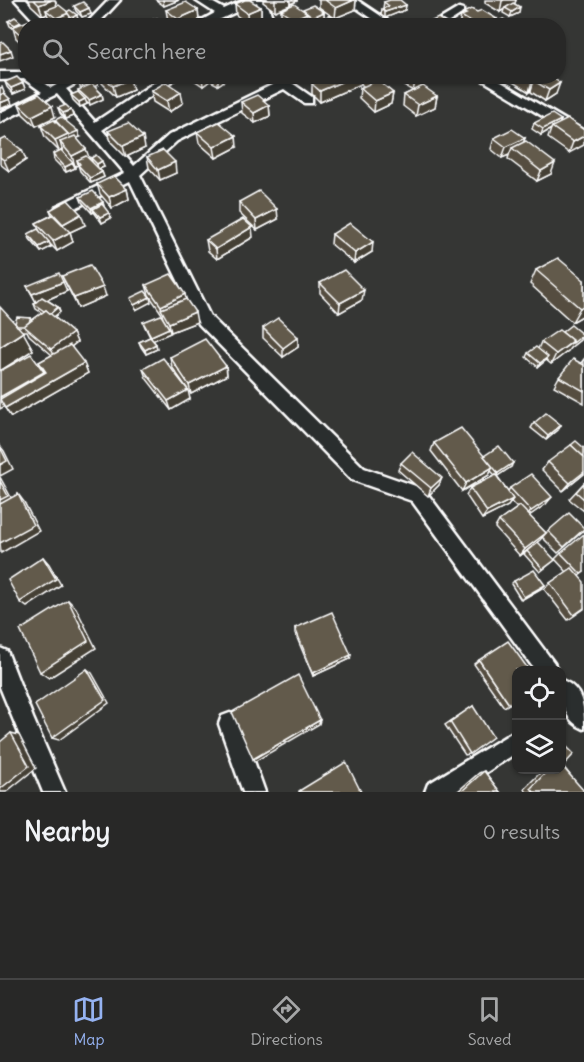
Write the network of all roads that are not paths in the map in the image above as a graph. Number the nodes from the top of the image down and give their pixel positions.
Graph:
1 (20, 0) edge
2 (115, 0) edge
3 (200, 0) edge
4 (253, 0) edge
5 (261, 0) edge
6 (350, 0) edge
7 (459, 11) dead end
8 (219, 15) junction
9 (38, 18) edge
10 (97, 18) edge
11 (213, 18) edge
12 (221, 18) edge
13 (267, 18) edge
14 (378, 18) edge
15 (447, 18) edge
16 (0, 76) edge
17 (18, 76) edge
18 (42, 84) edge
19 (66, 84) edge
20 (161, 84) edge
21 (284, 84) joint
22 (496, 84) edge
23 (54, 90) junction
24 (308, 100) dead end
25 (0, 118) edge
26 (94, 129) junction
27 (584, 137) edge
28 (133, 174) junction
29 (62, 209) edge
30 (0, 658) edge
31 (544, 666) edge
32 (566, 700) edge
33 (584, 718) edge
34 (23, 721) junction
35 (230, 724) edge
36 (8, 737) edge
37 (512, 744) edge
38 (54, 792) edge
39 (254, 792) edge
40 (436, 792) edge

1 - 9 street
2 - 10 street
3 - 8 street
4 - 8 street
5 - 13 street
6 - 14 street
7 - 15 street
8 - 11 street
8 - 12 street
16 - 17 street
18 - 23 street
19 - 23 street
20 - 26 street
21 - 24 street
21 - 28 street
22 - 27 street
23 - 25 street
23 - 26 street
26 - 28 street
28 - 29 street
28 - 31 street
30 - 34 street
32 - 33 street
34 - 36 street
34 - 38 street
35 - 39 street
37 - 40 street

